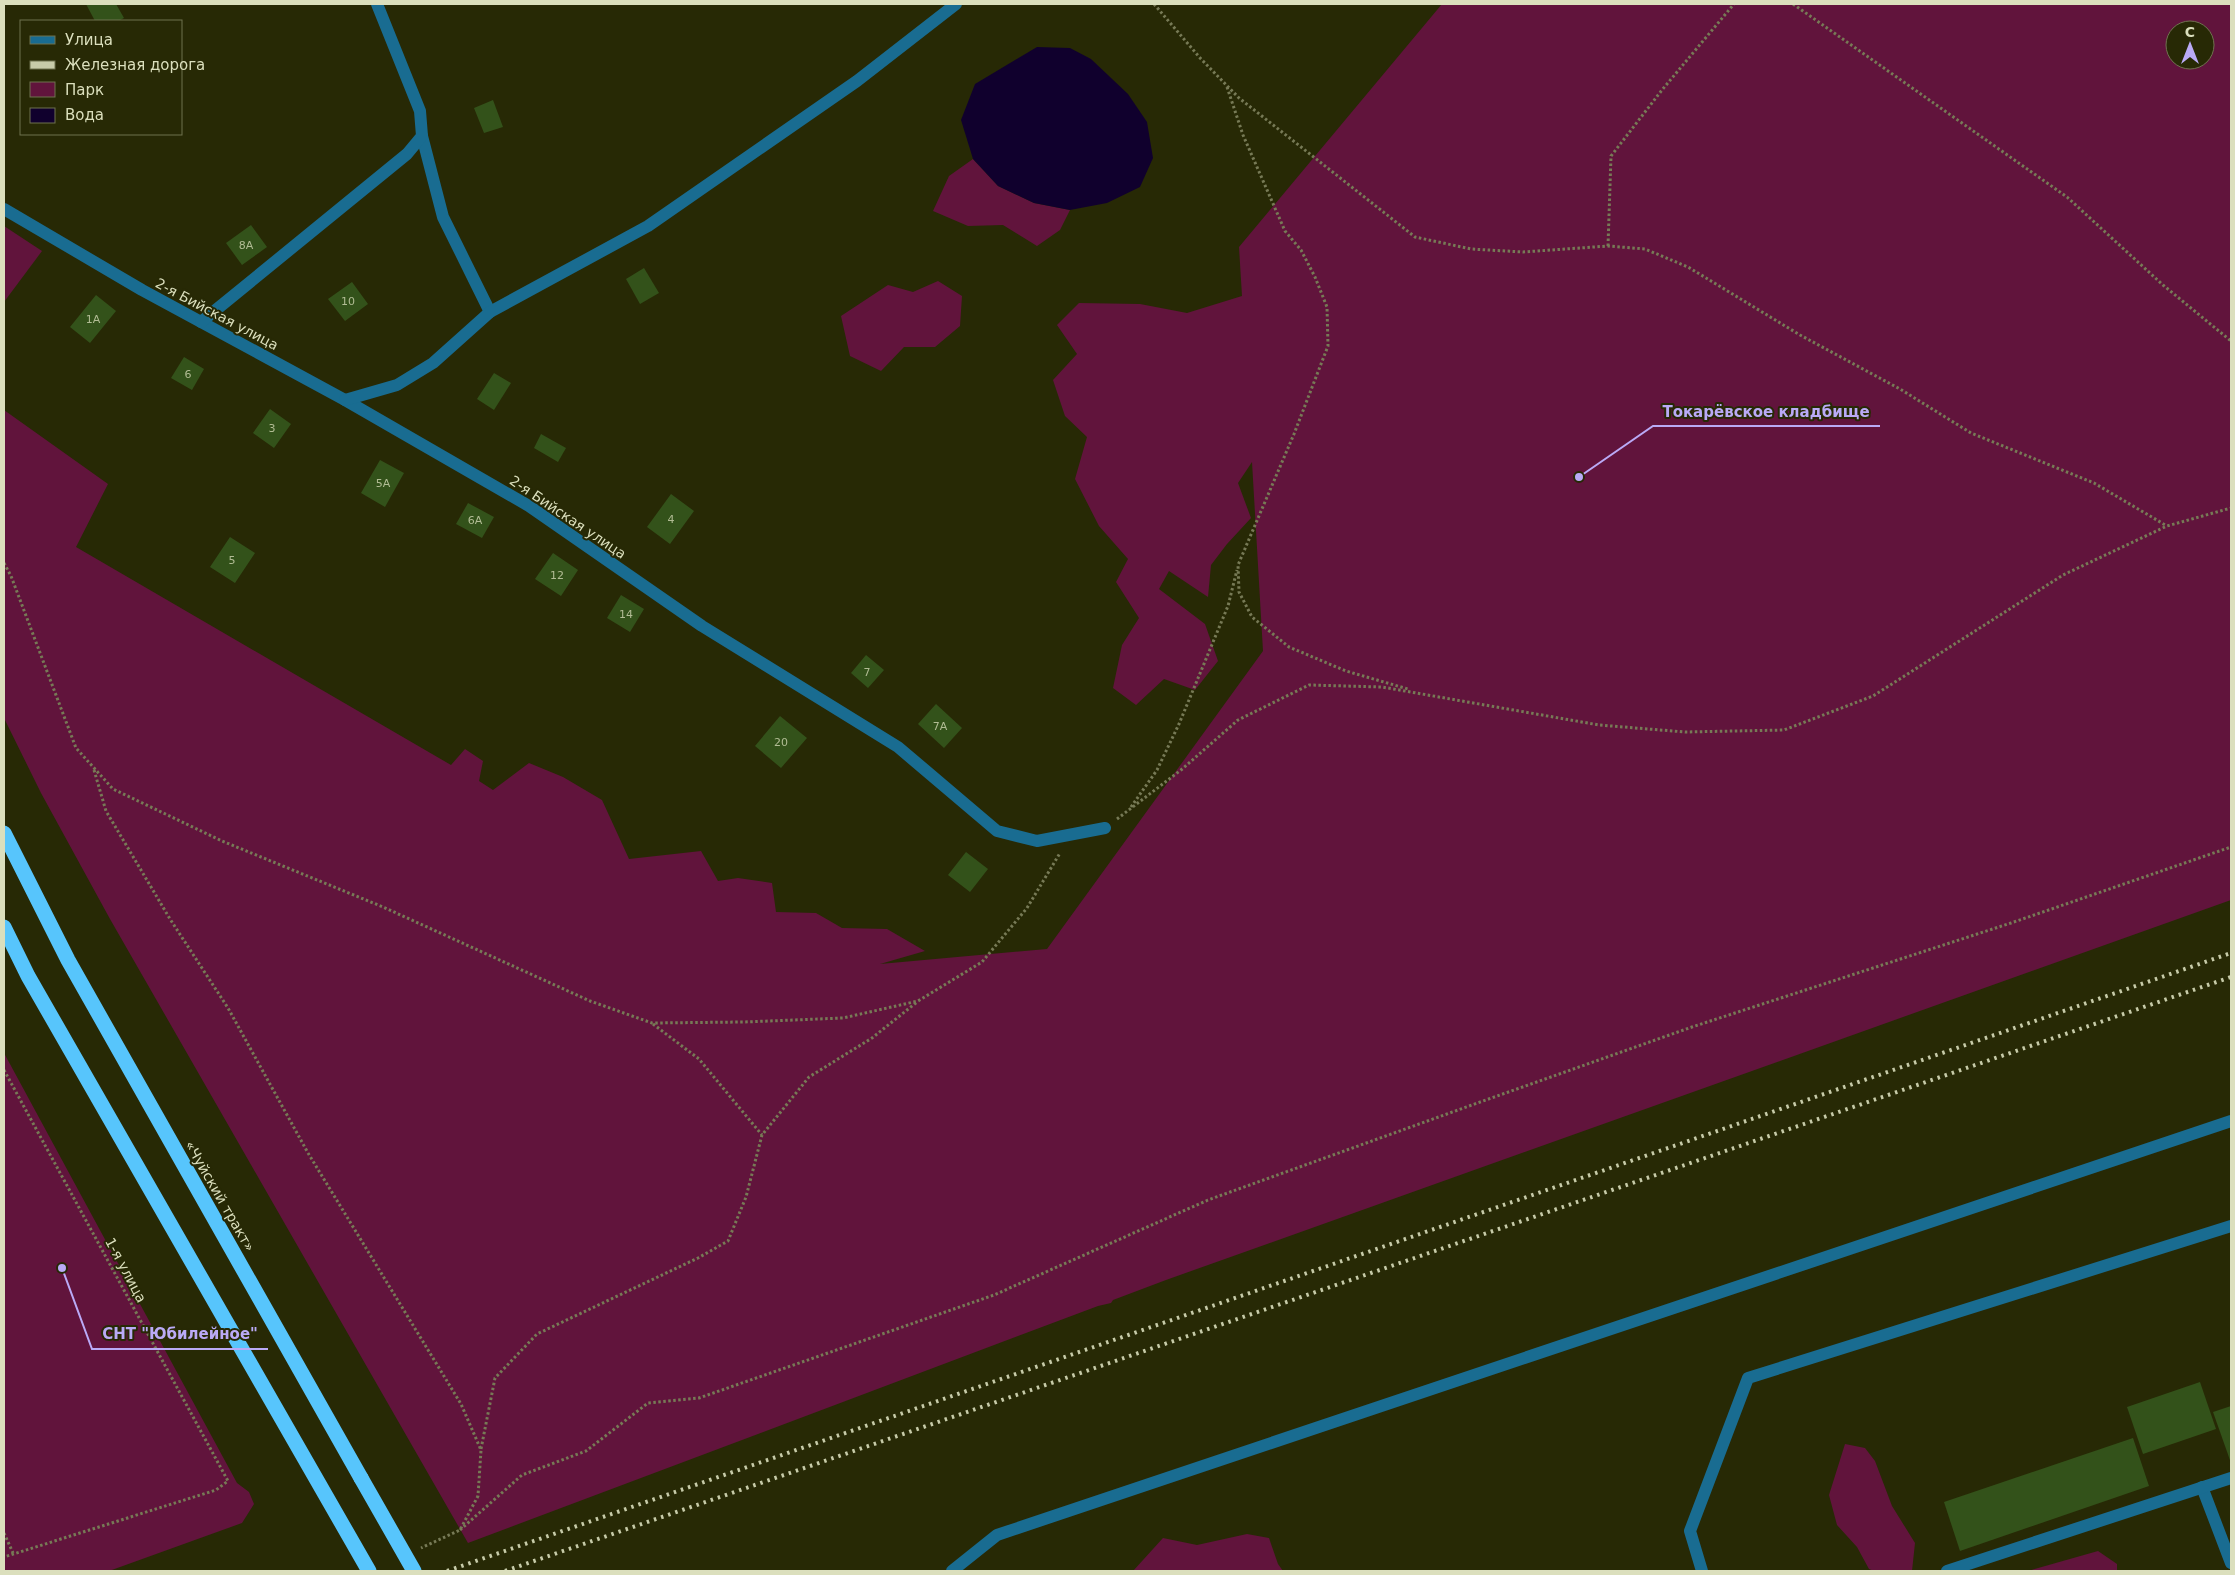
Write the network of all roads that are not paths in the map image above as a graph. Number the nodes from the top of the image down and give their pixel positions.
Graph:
1 (377, 4) edge
2 (956, 4) edge
3 (422, 136) junction
4 (4, 209) edge
5 (490, 312) junction
6 (201, 322) junction
7 (345, 400) junction
8 (1105, 828) road end
9 (4, 833) edge
10 (4, 927) edge
11 (2231, 1122) edge
12 (2231, 1226) edge
13 (2231, 1478) edge
14 (2202, 1487) junction
15 (2231, 1563) edge
16 (369, 1571) edge
17 (414, 1571) edge
18 (952, 1571) edge
19 (1702, 1571) edge
20 (1947, 1571) edge

1 - 3 street
2 - 5 street
3 - 5 street
3 - 6 street
4 - 6 street, 2-я Бийская улица
5 - 7 street
6 - 7 street, 2-я Бийская улица
7 - 8 street, 2-я Бийская улица
9 - 17 highway, «Чуйский тракт», bridge
10 - 16 highway
11 - 18 street
12 - 19 street
13 - 14 street
14 - 15 street
14 - 20 street

